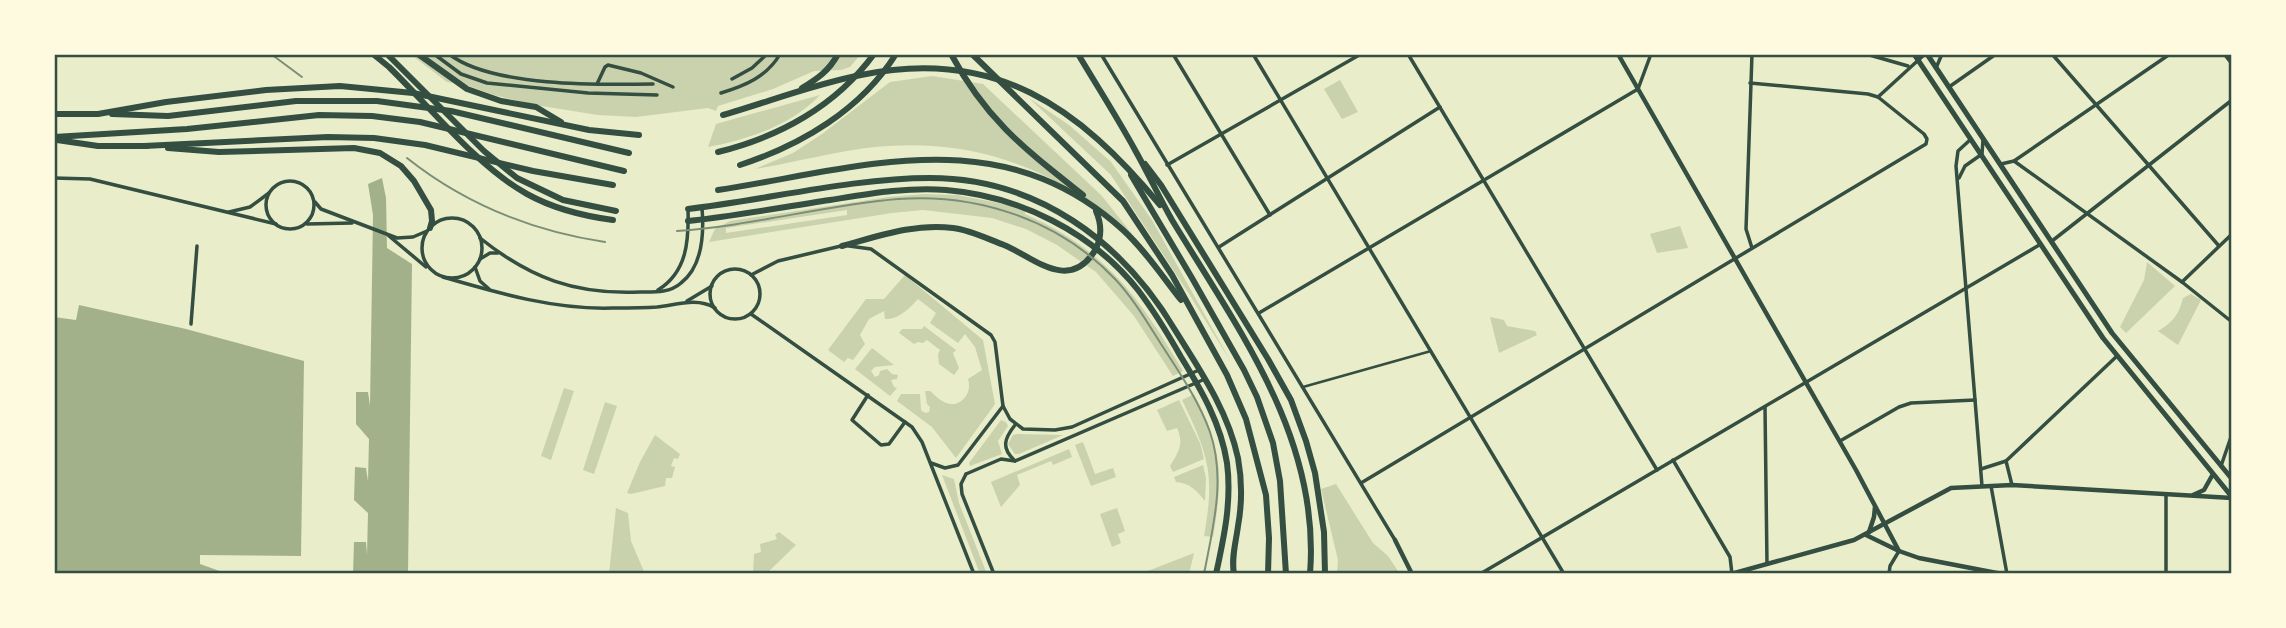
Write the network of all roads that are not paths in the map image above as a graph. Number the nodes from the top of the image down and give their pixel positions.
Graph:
1 (373, 54) edge
2 (387, 54) edge
3 (418, 54) edge
4 (434, 54) edge
5 (449, 54) edge
6 (768, 54) edge
7 (780, 54) edge
8 (838, 54) edge
9 (874, 54) edge
10 (896, 54) edge
11 (951, 54) edge
12 (972, 54) edge
13 (1078, 54) edge
14 (1101, 54) edge
15 (1173, 54) edge
16 (1253, 54) edge
17 (1361, 54) edge
18 (1408, 54) edge
19 (1618, 54) edge
20 (1651, 54) edge
21 (1752, 54) edge
22 (1866, 54) edge
23 (1926, 54) edge
24 (1942, 54) edge
25 (1996, 54) edge
26 (2052, 54) edge
27 (2170, 54) edge
28 (2225, 54) edge
29 (1916, 57) edge
30 (2232, 63) edge
31 (1909, 66) junction
32 (1936, 68) junction
33 (732, 79) dead end
34 (1749, 83) junction
35 (597, 84) junction
36 (653, 84) dead end
37 (673, 87) dead end
38 (1949, 88) junction
39 (1638, 89) junction
40 (721, 93) dead end
41 (791, 94) junction
42 (657, 95) dead end
43 (1878, 97) junction
44 (1280, 100) junction
45 (2232, 100) edge
46 (2096, 104) junction
47 (1440, 107) junction
48 (54, 114) edge
49 (98, 114) junction
50 (723, 116) dead end
51 (566, 125) junction
52 (1222, 134) junction
53 (639, 135) dead end
54 (54, 138) edge
55 (1983, 138) junction
56 (1971, 139) junction
57 (144, 146) junction
58 (1136, 151) junction
59 (718, 152) dead end
60 (629, 153) dead end
61 (1981, 155) junction
62 (2014, 162) junction
63 (2001, 164) junction
64 (740, 165) dead end
65 (2149, 165) junction
66 (1167, 166) junction
67 (1126, 167) junction
68 (625, 171) dead end
69 (54, 177) edge
70 (1328, 179) junction
71 (1484, 180) junction
72 (1958, 180) junction
73 (613, 185) dead end
74 (718, 190) dead end
75 (271, 192) junction
76 (314, 200) junction
77 (702, 208) junction
78 (688, 209) joint
79 (617, 211) dead end
80 (227, 213) junction
81 (2086, 214) junction
82 (1270, 215) junction
83 (1170, 216) junction
84 (703, 219) junction
85 (613, 220) dead end
86 (688, 220) junction
87 (357, 223) junction
88 (276, 224) junction
89 (305, 224) junction
90 (428, 230) junction
91 (388, 234) junction
92 (2232, 234) edge
93 (480, 238) junction
94 (2052, 241) junction
95 (2041, 244) junction
96 (197, 246) dead end
97 (842, 246) junction
98 (2220, 246) junction
99 (1219, 247) junction
100 (1369, 248) junction
101 (1752, 248) junction
102 (500, 254) junction
103 (1736, 258) junction
104 (480, 259) junction
105 (475, 267) junction
106 (434, 272) junction
107 (751, 275) junction
108 (443, 277) junction
109 (2182, 282) junction
110 (712, 286) junction
111 (1966, 288) junction
112 (491, 290) junction
113 (656, 291) junction
114 (686, 302) junction
115 (715, 309) junction
116 (1191, 312) junction
117 (751, 313) junction
118 (1259, 313) junction
119 (2232, 322) edge
120 (191, 324) dead end
121 (1585, 348) junction
122 (1431, 351) junction
123 (2117, 356) junction
124 (1199, 370) junction
125 (1191, 374) junction
126 (1205, 379) junction
127 (1806, 382) junction
128 (1196, 383) junction
129 (1303, 387) junction
130 (868, 395) junction
131 (1975, 400) junction
132 (1003, 406) junction
133 (1765, 407) junction
134 (1470, 418) junction
135 (905, 422) junction
136 (1079, 424) junction
137 (1015, 425) junction
138 (1082, 433) junction
139 (2232, 435) edge
140 (1840, 441) junction
141 (1673, 460) junction
142 (1015, 461) junction
143 (2006, 461) junction
144 (931, 463) junction
145 (958, 465) junction
146 (2221, 466) junction
147 (1980, 469) junction
148 (1657, 470) junction
149 (966, 474) junction
150 (2213, 474) junction
151 (2232, 479) edge
152 (1361, 484) junction
153 (2012, 485) junction
154 (1982, 486) junction
155 (1991, 486) junction
156 (2166, 494) junction
157 (2193, 495) junction
158 (2232, 497) edge
159 (1874, 502) junction
160 (1885, 524) junction
161 (1866, 535) junction
162 (1542, 537) junction
163 (1395, 540) joint
164 (1899, 551) junction
165 (1767, 564) junction
166 (1968, 567) junction
167 (1268, 573) edge
168 (1310, 573) edge
169 (974, 574) edge
170 (994, 574) edge
171 (1216, 574) edge
172 (1234, 574) edge
173 (1286, 574) edge
174 (1325, 574) edge
175 (1412, 574) edge
176 (1480, 574) edge
177 (1564, 574) edge
178 (1732, 574) edge
179 (1889, 574) edge
180 (1967, 574) edge
181 (2004, 574) edge
182 (2166, 574) edge

1 - 85 main road
2 - 79 main road
3 - 51 main road
4 - 42 street
5 - 35 street
6 - 33 street
7 - 40 street
8 - 41 main road
9 - 59 main road
10 - 64 main road
11 - 97 main road
12 - 116 main road
13 - 58 main road
14 - 66 street
15 - 52 street
16 - 44 street
17 - 44 street
18 - 47 street
19 - 39 street
20 - 39 street
21 - 34 street
22 - 31 street
23 - 29 street
23 - 32 main road
24 - 32 street
25 - 38 street
26 - 46 street
27 - 46 street
28 - 30 street
29 - 31 street
29 - 56 main road
31 - 43 street
32 - 38 main road
34 - 43 street
34 - 101 street
35 - 36 street
35 - 37 street
38 - 55 main road
39 - 71 street
39 - 103 street
41 - 50 main road
41 - 67 main road
43 - 101 street
44 - 52 street
44 - 70 street
45 - 65 street
46 - 62 street
46 - 65 street
47 - 70 street
47 - 71 street
48 - 49 main road
49 - 51 main road
49 - 60 main road
51 - 53 main road
52 - 66 street
52 - 82 street
54 - 57 main road
54 - 68 main road
55 - 61 street
55 - 63 main road
56 - 61 main road
56 - 72 street
57 - 73 main road
57 - 90 main road
58 - 83 main road
58 - 174 main road
61 - 72 street
61 - 95 main road
62 - 63 street
62 - 81 street
63 - 94 main road
65 - 81 street
65 - 98 street
66 - 99 street
67 - 83 main road
67 - 173 main road
69 - 80 street
70 - 82 street
70 - 100 street
71 - 100 street
71 - 121 street
72 - 111 street
74 - 116 main road
75 - 76 street
75 - 80 street
75 - 88 street
76 - 87 street
76 - 89 street
77 - 78 main road
77 - 84 street
77 - 124 main road
78 - 86 street
80 - 88 street
81 - 94 street
81 - 109 street
82 - 99 street
83 - 168 main road
84 - 86 main road
84 - 113 street
84 - 125 main road
86 - 113 street
87 - 89 street
87 - 91 street
88 - 89 street
90 - 91 street
90 - 93 street
90 - 106 street
91 - 106 street
92 - 98 street
93 - 102 street
93 - 104 street
94 - 146 main road
95 - 111 street
95 - 123 main road
96 - 120 street
97 - 107 street
97 - 132 street
98 - 109 street
99 - 118 street
100 - 118 street
100 - 122 street
101 - 103 street
102 - 104 street
102 - 113 street
103 - 121 street
103 - 127 street
104 - 105 street
105 - 108 street
105 - 112 street
106 - 108 street
107 - 110 street
107 - 117 street
108 - 112 street
109 - 119 street
110 - 114 street
110 - 115 street
111 - 127 street
111 - 131 street
112 - 114 street
114 - 115 street
115 - 117 street
116 - 167 main road
117 - 130 street
118 - 129 street
121 - 134 street
121 - 148 street
122 - 129 street
122 - 134 street
123 - 143 street
123 - 150 main road
124 - 125 street
124 - 126 main road
125 - 128 main road
125 - 136 street
126 - 128 street
126 - 172 main road
127 - 133 street
127 - 140 street
128 - 138 street
128 - 171 main road
129 - 152 street
130 - 135 street
130 - 135 street
131 - 140 street
131 - 147 street
132 - 137 street
132 - 145 street
133 - 141 street
133 - 165 street
134 - 152 street
134 - 162 street
135 - 144 street
136 - 137 street
136 - 138 street
137 - 142 street
138 - 142 street
139 - 146 street
140 - 159 street
141 - 148 street
141 - 178 street
142 - 149 street
143 - 147 street
143 - 153 street
144 - 145 street
144 - 169 street
145 - 149 street
146 - 151 main road
147 - 154 street
148 - 162 street
149 - 170 street
150 - 157 street
150 - 158 main road
152 - 163 street
153 - 155 street
153 - 156 street
154 - 155 street
154 - 160 street
155 - 181 street
156 - 157 street
156 - 182 street
157 - 158 street
159 - 160 street
159 - 161 street
160 - 161 street
160 - 164 street
161 - 164 street
161 - 165 street
162 - 176 street
162 - 177 street
163 - 175 street
164 - 166 street
164 - 179 street
165 - 178 street
166 - 180 street
166 - 181 street

